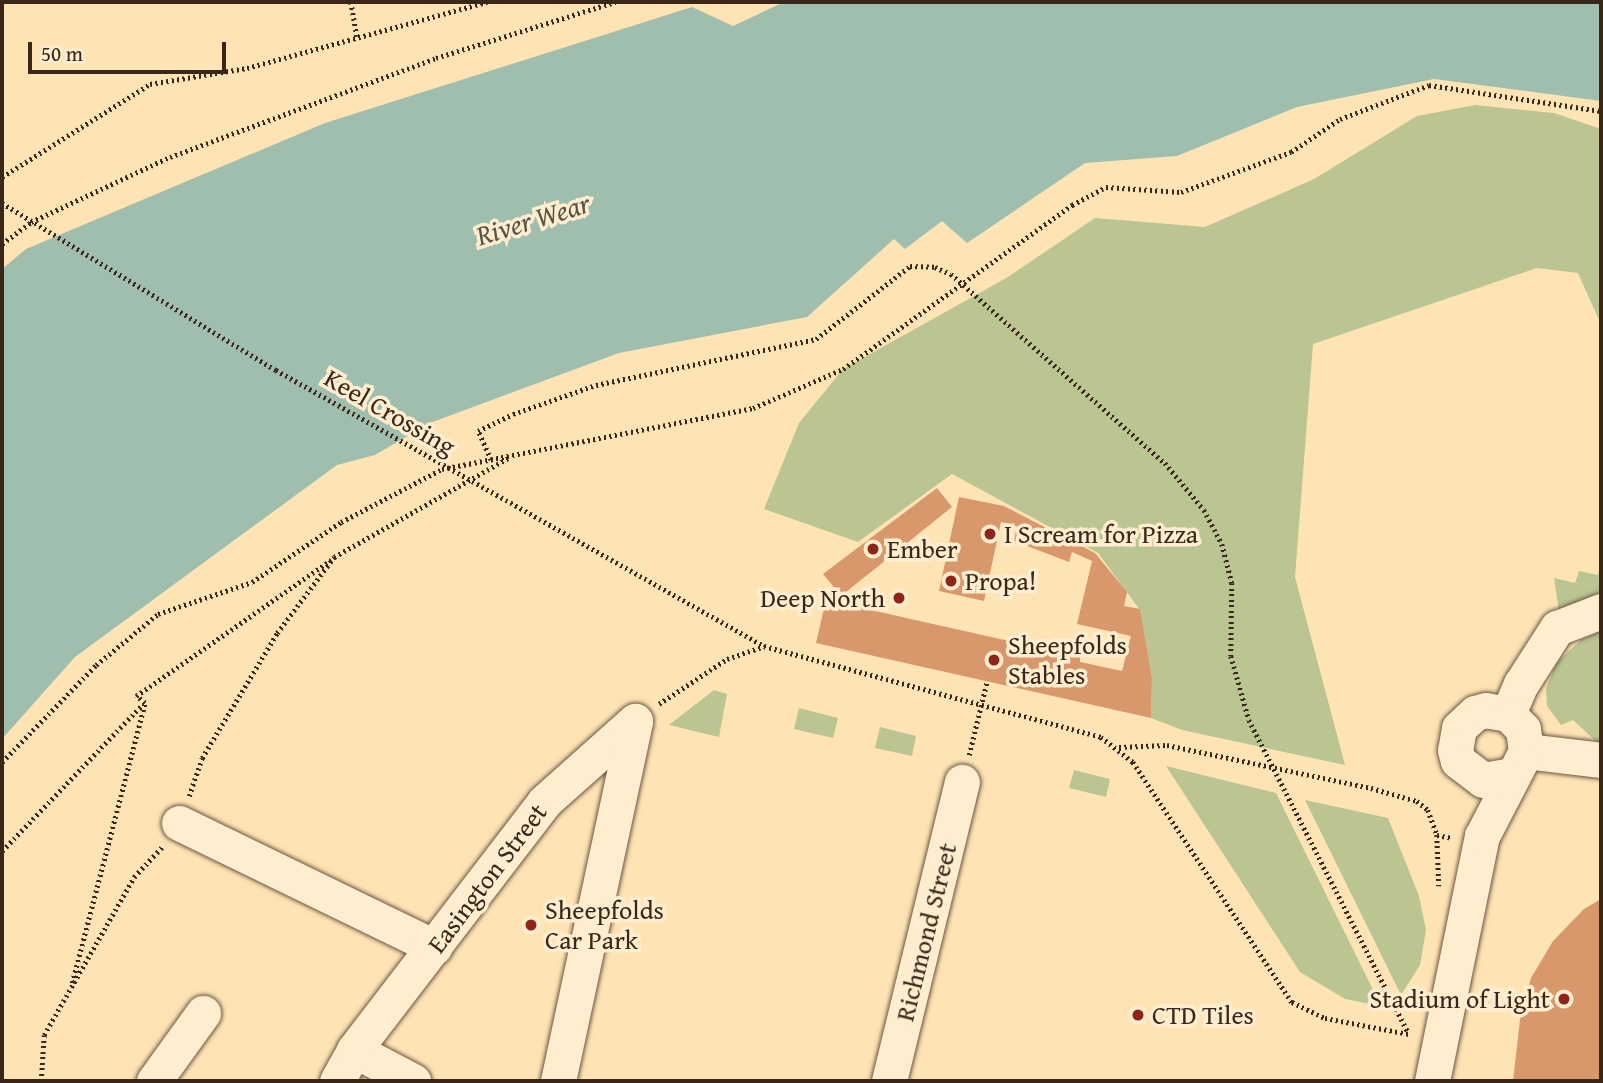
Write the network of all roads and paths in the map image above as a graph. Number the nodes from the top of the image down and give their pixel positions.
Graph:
1 (351, 2) edge
2 (487, 2) edge
3 (615, 2) edge
4 (357, 36) junction
5 (1601, 111) edge
6 (2, 177) edge
7 (2, 203) edge
8 (2, 244) edge
9 (961, 283) junction
10 (512, 456) junction
11 (491, 460) junction
12 (334, 557) junction
13 (1601, 611) edge
14 (764, 646) junction
15 (987, 681) dead end
16 (145, 703) junction
17 (981, 706) junction
18 (1508, 714) junction
19 (635, 721) junction
20 (1119, 747) junction
21 (1601, 760) edge
22 (2, 762) edge
23 (1519, 763) junction
24 (1474, 777) junction
25 (962, 782) joint
26 (179, 823) junction
27 (1482, 840) junction
28 (2, 850) edge
29 (434, 947) junction
30 (71, 990) junction
31 (203, 1013) dead end
32 (1425, 1037) junction
33 (354, 1050) junction
34 (41, 1081) edge
35 (154, 1081) edge
36 (337, 1081) edge
37 (413, 1081) edge
38 (558, 1081) edge
39 (889, 1081) edge
40 (1433, 1081) edge

1 - 4 path
2 - 4 path
3 - 8 path
4 - 6 path
5 - 9 path
7 - 14 path, Keel Crossing, bridge
9 - 10 path
9 - 11 path
9 - 32 path
10 - 11 path
10 - 12 path
11 - 22 path
12 - 16 path
12 - 26 path
13 - 18 street
14 - 17 path, Keel Crossing
14 - 19 path
15 - 17 path
16 - 28 path
16 - 30 path
17 - 20 path, Keel Crossing
17 - 25 path
18 - 23 street
18 - 24 street
19 - 29 street, Easington Street
19 - 38 street
20 - 27 path, bridge
20 - 32 path
21 - 23 street
23 - 24 street
23 - 27 street
24 - 27 street
25 - 39 street, Richmond Street
26 - 29 street
26 - 30 path
27 - 32 street
29 - 33 street, Easington Street
30 - 34 path
31 - 35 street
32 - 40 street
33 - 36 street, Easington Street
33 - 37 street

